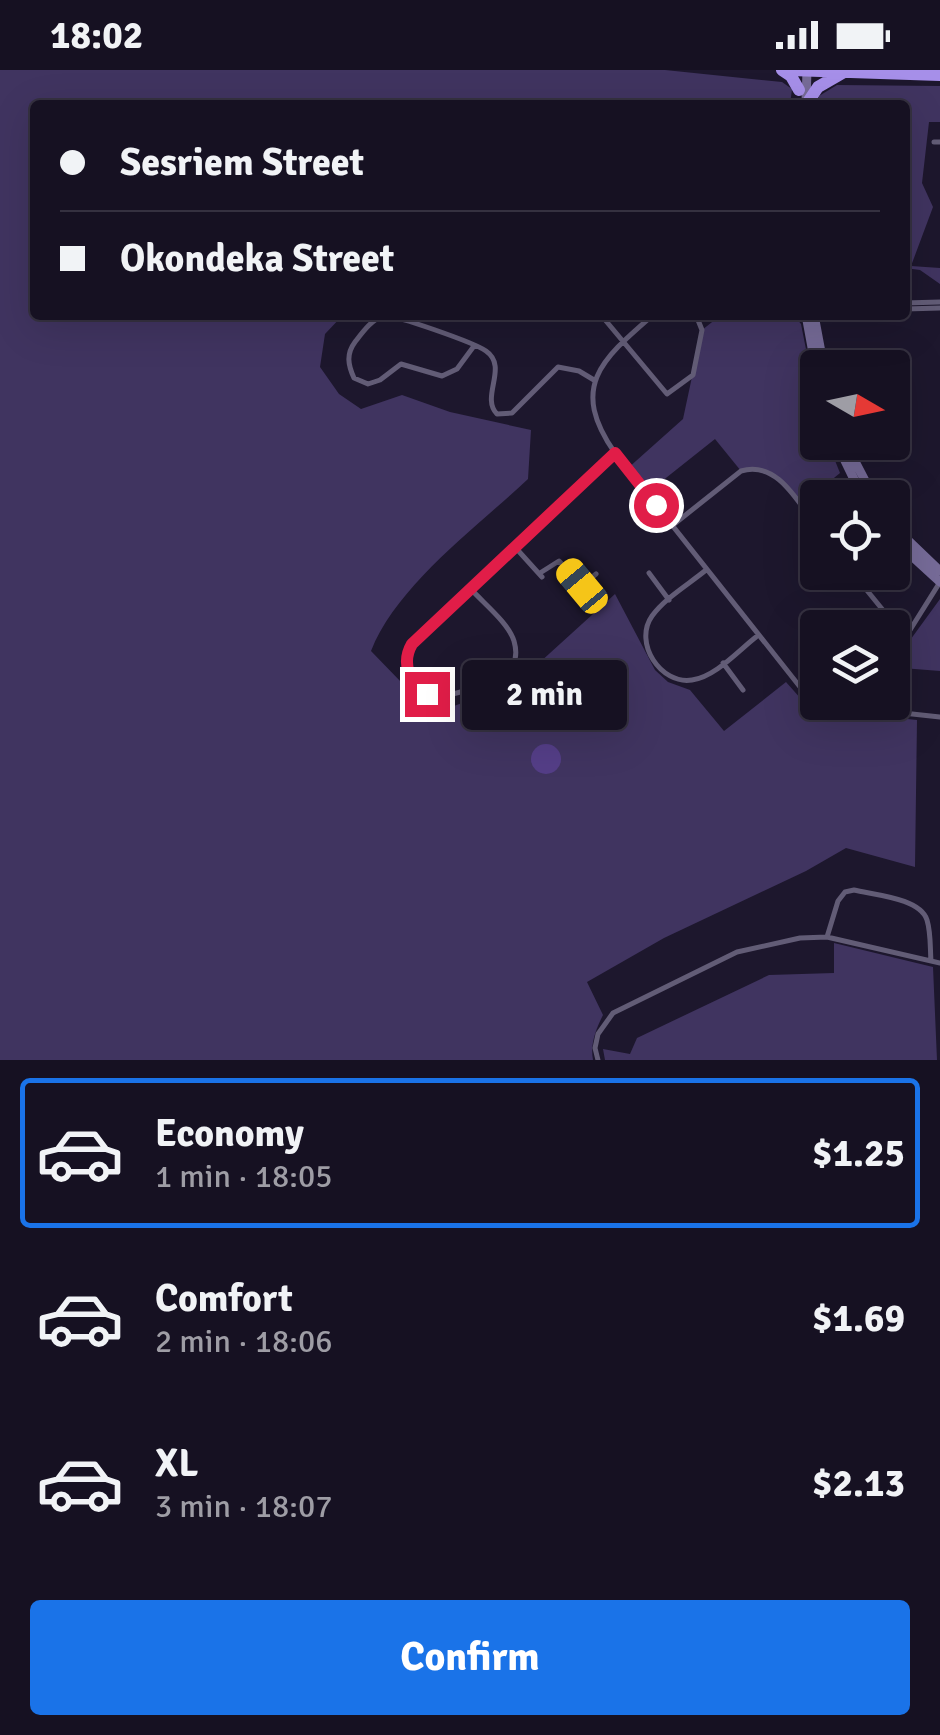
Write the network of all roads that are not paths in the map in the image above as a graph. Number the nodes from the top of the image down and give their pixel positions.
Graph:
1 (782, 70) edge
2 (791, 70) edge
3 (805, 70) edge
4 (846, 71) edge
5 (940, 75) edge
6 (799, 90) junction
7 (798, 100) edge
8 (806, 100) edge
9 (809, 100) edge
10 (940, 305) edge
11 (910, 306) edge
12 (377, 320) edge
13 (399, 320) edge
14 (604, 320) edge
15 (647, 320) edge
16 (698, 320) edge
17 (807, 320) edge
18 (815, 320) edge
19 (623, 342) junction
20 (474, 346) junction
21 (812, 350) edge
22 (821, 350) edge
23 (594, 380) junction
24 (615, 453) junction
25 (800, 506) edge
26 (672, 525) junction
27 (910, 542) edge
28 (514, 546) junction
29 (910, 554) edge
30 (706, 570) junction
31 (940, 571) edge
32 (650, 573) dead end
33 (596, 574) dead end
34 (940, 582) edge
35 (470, 588) junction
36 (867, 590) edge
37 (669, 600) junction
38 (883, 610) edge
39 (910, 627) edge
40 (757, 636) junction
41 (723, 663) junction
42 (800, 685) edge
43 (742, 690) dead end
44 (910, 713) edge
45 (940, 717) edge
46 (827, 936) junction
47 (931, 961) junction
48 (940, 962) edge
49 (598, 1060) edge

1 - 6 highway
2 - 3 highway
3 - 4 highway
3 - 6 main road
3 - 8 main road
4 - 5 highway
4 - 9 highway
6 - 7 main road
10 - 11 street
12 - 20 street
13 - 20 street
14 - 19 street
15 - 19 street
16 - 19 street
17 - 21 main road
18 - 22 main road
19 - 23 street
20 - 23 street
23 - 24 street
24 - 26 street
24 - 28 street
25 - 26 street
26 - 30 street
27 - 31 main road
28 - 33 street
28 - 35 street
29 - 34 main road
30 - 37 street
30 - 40 street
32 - 37 street
34 - 39 street
35 - 35 street
36 - 38 street
37 - 41 street
40 - 41 street
40 - 42 street
41 - 43 street
44 - 45 street
46 - 47 street
46 - 47 street
46 - 49 street
47 - 48 street

